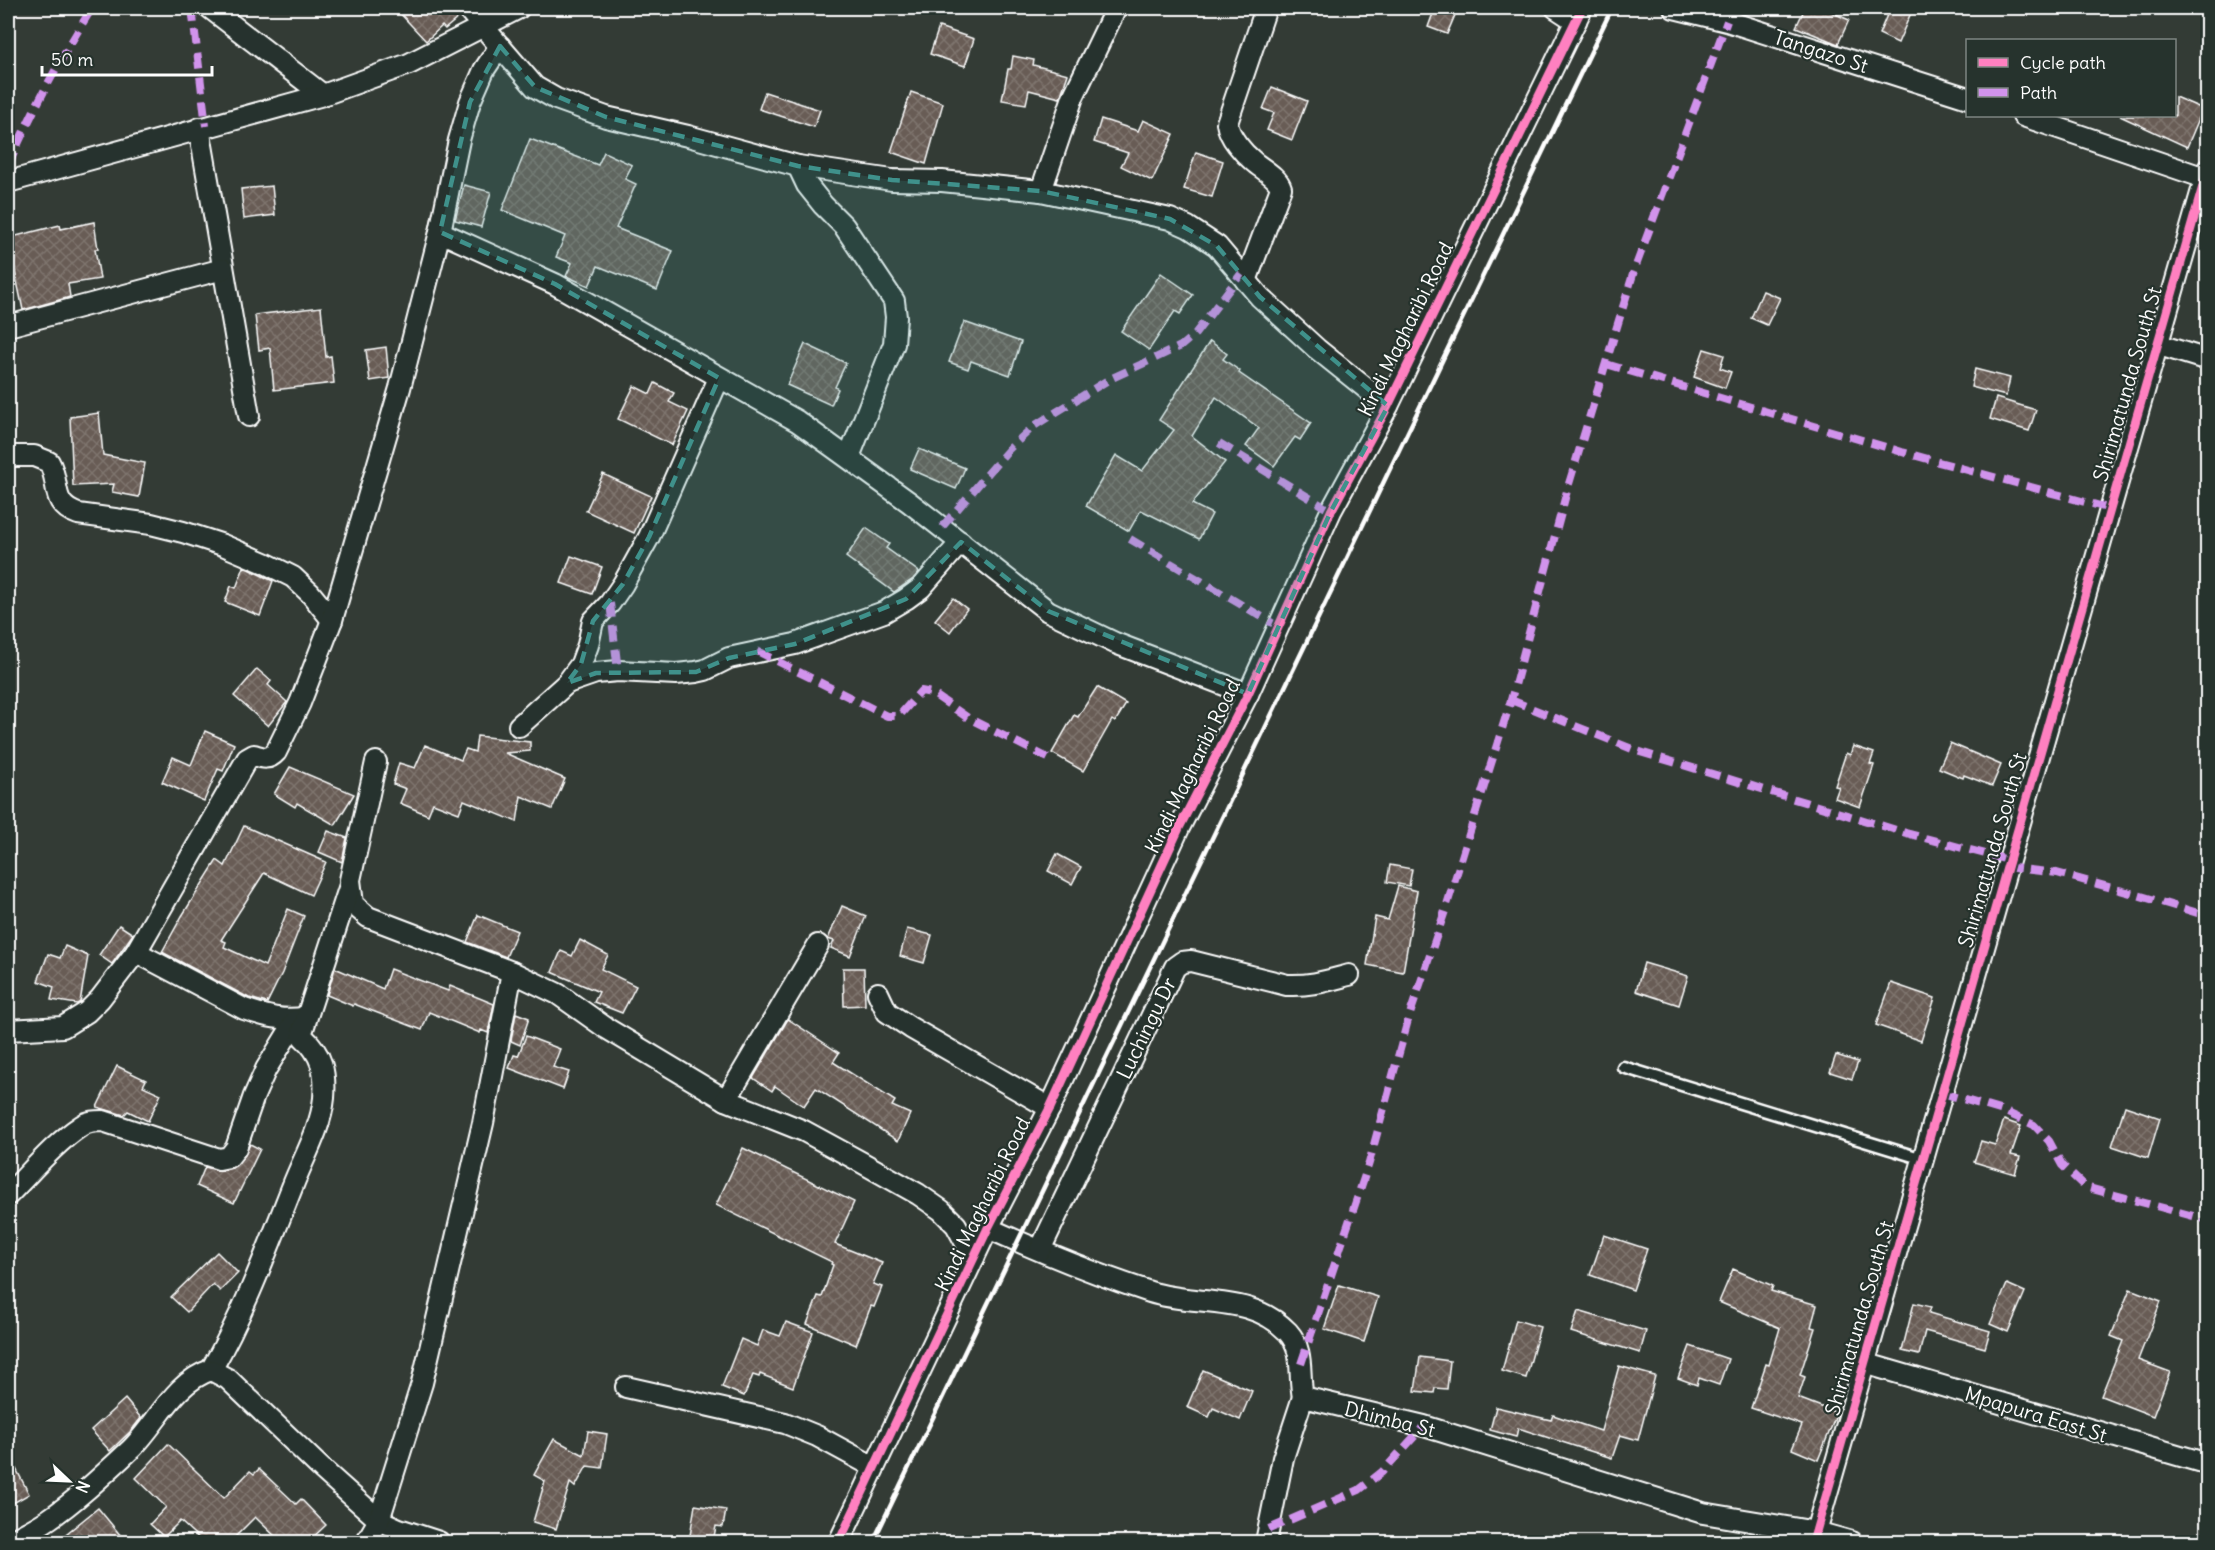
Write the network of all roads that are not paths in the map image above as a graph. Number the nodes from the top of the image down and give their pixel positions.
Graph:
1 (210, 8) edge
2 (467, 8) edge
3 (519, 8) edge
4 (1116, 8) edge
5 (1266, 8) edge
6 (1556, 8) edge
7 (1674, 8) edge
8 (1579, 14) edge
9 (484, 27) junction
10 (500, 46) junction
11 (323, 95) junction
12 (1966, 97) edge
13 (2026, 117) edge
14 (199, 128) junction
15 (798, 166) junction
16 (2206, 173) edge
17 (8, 182) edge
18 (1041, 191) junction
19 (440, 232) junction
20 (223, 269) junction
21 (1246, 281) junction
22 (8, 326) edge
23 (2156, 344) junction
24 (2208, 360) edge
25 (719, 378) junction
26 (1388, 406) junction
27 (249, 416) dead end
28 (8, 456) edge
29 (849, 457) junction
30 (961, 542) junction
31 (332, 620) junction
32 (567, 683) junction
33 (1248, 694) junction
34 (519, 726) dead end
35 (376, 762) dead end
36 (351, 883) junction
37 (818, 945) dead end
38 (136, 952) junction
39 (512, 972) junction
40 (1349, 975) dead end
41 (878, 993) dead end
42 (301, 1018) junction
43 (8, 1030) edge
44 (1623, 1067) dead end
45 (726, 1100) junction
46 (1050, 1108) junction
47 (1923, 1159) junction
48 (8, 1195) edge
49 (988, 1228) junction
50 (1040, 1251) junction
51 (974, 1258) junction
52 (1864, 1363) junction
53 (211, 1370) junction
54 (626, 1388) dead end
55 (1303, 1397) junction
56 (2208, 1464) edge
57 (874, 1467) junction
58 (379, 1520) junction
59 (1815, 1537) edge
60 (9, 1542) edge
61 (366, 1542) edge
62 (440, 1542) edge
63 (839, 1542) edge
64 (1266, 1542) edge
65 (1852, 1542) edge

1 - 11 street
2 - 9 street
3 - 9 street
4 - 18 street
5 - 21 street
6 - 8 street
7 - 12 street, Tangazo St
8 - 26 street, Kindi Magharibi Road
9 - 10 street
9 - 11 street
10 - 15 street
10 - 19 street
11 - 14 street
13 - 16 street
14 - 17 street
14 - 20 street
15 - 18 street
15 - 29 street
16 - 23 street, Shirimatunda South St
18 - 21 street
19 - 25 street
19 - 31 street
20 - 22 street
20 - 27 street
21 - 26 street
23 - 24 street
23 - 47 street, Shirimatunda South St
25 - 29 street
25 - 32 street
26 - 33 street, Kindi Magharibi Road
28 - 31 street
29 - 30 street
30 - 32 street
30 - 33 street
31 - 38 street
32 - 34 street
33 - 46 street, Kindi Magharibi Road
35 - 36 street
36 - 39 street
36 - 42 street
37 - 45 street
38 - 42 street
38 - 43 street
39 - 45 street
39 - 58 street
40 - 50 street, Luchingu Dr
41 - 46 street
42 - 48 street
42 - 53 street
44 - 47 lane
45 - 51 street
46 - 49 street, Kindi Magharibi Road
47 - 52 street, Shirimatunda South St
49 - 50 street
49 - 51 street, Kindi Magharibi Road
50 - 55 street
51 - 57 street, Kindi Magharibi Road
52 - 56 street, Mpapura East St
52 - 59 street, Shirimatunda South St
53 - 58 street
53 - 60 street
54 - 57 street
55 - 59 street, Dhimba St
55 - 64 street
57 - 63 street, Kindi Magharibi Road
58 - 61 street
58 - 62 street
59 - 65 street, Dhimba St

